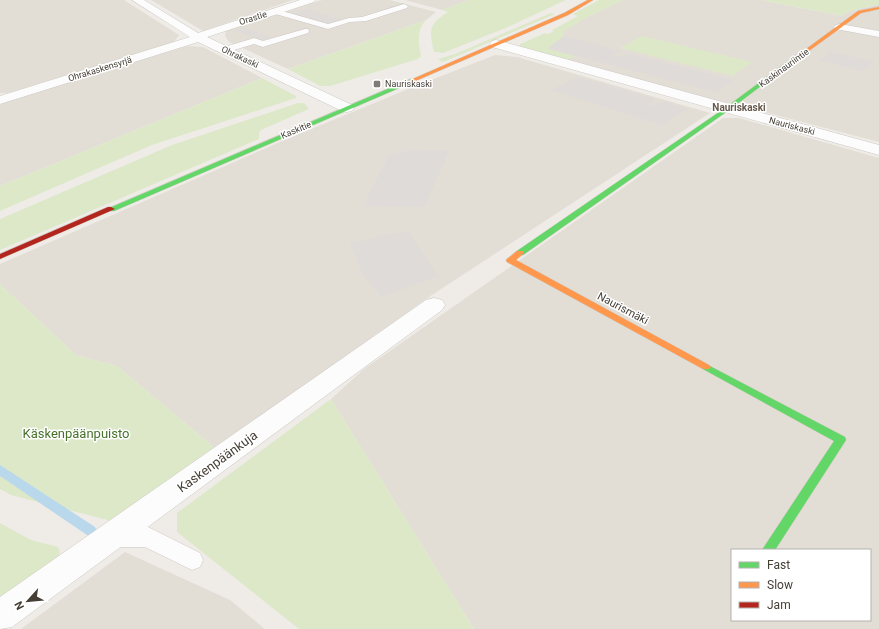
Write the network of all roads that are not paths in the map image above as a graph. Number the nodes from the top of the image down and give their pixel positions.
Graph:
1 (137, 0) edge
2 (310, 0) edge
3 (591, 0) edge
4 (407, 3) edge
5 (879, 8) edge
6 (275, 11) junction
7 (840, 27) junction
8 (305, 31) dead end
9 (879, 34) edge
10 (198, 37) junction
11 (496, 44) junction
12 (224, 50) junction
13 (0, 100) edge
14 (347, 108) junction
15 (727, 109) junction
16 (879, 150) edge
17 (0, 257) edge
18 (434, 305) dead end
19 (112, 537) junction
20 (769, 549) edge
21 (192, 560) dead end
22 (0, 616) edge

1 - 10 street, Ohrakaski
2 - 6 street, Orastie
3 - 11 street, Kaskitie
4 - 6 lane
5 - 7 street, Kaskinauriintie
6 - 10 street, Orastie
7 - 9 street
7 - 15 street, Kaskinauriintie
8 - 12 lane
10 - 12 street, Ohrakaski
10 - 13 street, Ohrakaskensyrjä
11 - 14 street, Kaskitie
11 - 15 street, Nauriskaski
12 - 14 street, Ohrakaski
14 - 17 street, Kaskitie
15 - 16 street, Nauriskaski
15 - 20 street, Naurismäki
18 - 19 street, Kaskenpäänkuja
19 - 21 lane
19 - 22 street, Kaskenpäänkuja

